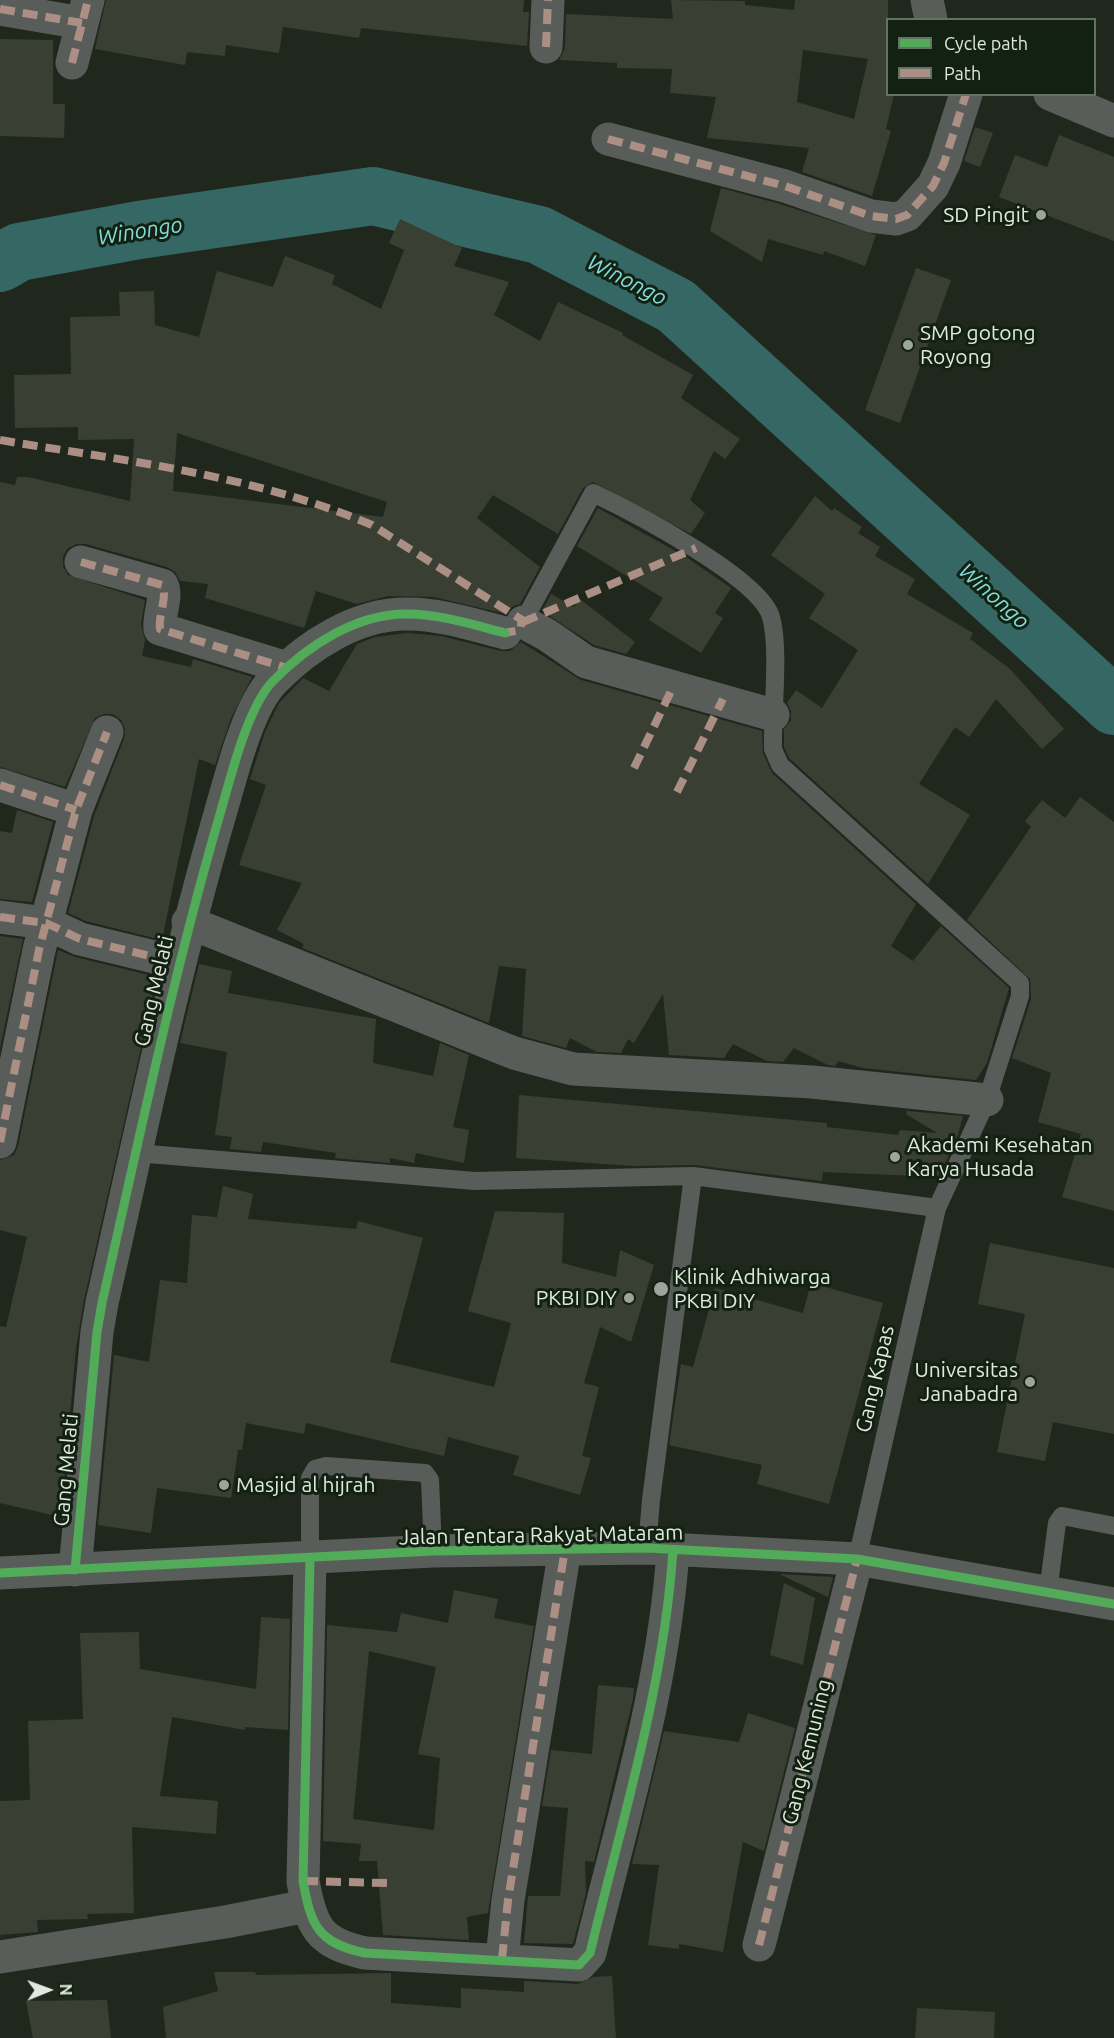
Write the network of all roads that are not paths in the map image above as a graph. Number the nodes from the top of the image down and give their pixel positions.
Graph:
1 (548, 0) edge
2 (927, 0) edge
3 (0, 9) edge
4 (85, 12) edge
5 (931, 18) edge
6 (546, 47) dead end
7 (72, 63) dead end
8 (965, 96) edge
9 (1055, 96) edge
10 (1114, 121) edge
11 (608, 139) dead end
12 (81, 562) dead end
13 (514, 628) junction
14 (288, 668) junction
15 (773, 715) junction
16 (107, 732) dead end
17 (0, 785) edge
18 (76, 810) junction
19 (0, 916) edge
20 (188, 922) junction
21 (46, 923) junction
22 (179, 963) junction
23 (987, 1100) junction
24 (0, 1142) edge
25 (135, 1153) junction
26 (693, 1176) junction
27 (937, 1208) junction
28 (1114, 1526) edge
29 (565, 1549) junction
30 (660, 1549) junction
31 (433, 1551) junction
32 (309, 1559) junction
33 (857, 1560) junction
34 (75, 1570) junction
35 (0, 1573) edge
36 (1048, 1592) junction
37 (1114, 1604) edge
38 (308, 1906) junction
39 (759, 1945) dead end
40 (0, 1957) edge
41 (502, 1959) junction

1 - 6 street
2 - 5 street
3 - 4 street
4 - 7 street
8 - 11 street
9 - 10 street
12 - 14 street
13 - 14 street, Gang Melati
13 - 15 street, Gang Melati
13 - 15 lane
14 - 20 street, Gang Melati
15 - 23 lane, Gang Kapas
16 - 18 street
17 - 18 street
18 - 21 street
19 - 21 street
20 - 22 street, Gang Melati
20 - 23 street
21 - 22 street
21 - 24 street
22 - 25 street, Gang Melati
23 - 27 lane, Gang Kapas
25 - 26 lane
25 - 34 street, Gang Melati
26 - 27 lane
26 - 30 lane
27 - 33 lane, Gang Kapas
28 - 36 lane
29 - 30 street, Jalan Tentara Rakyat Mataram
29 - 31 street, Jalan Tentara Rakyat Mataram
29 - 41 street
30 - 33 street, Jalan Tentara Rakyat Mataram
30 - 41 street
31 - 32 street, Jalan Tentara Rakyat Mataram
31 - 32 lane
32 - 34 street, Jalan Tentara Rakyat Mataram
32 - 38 street
33 - 36 street, Jalan Tentara Rakyat Mataram
33 - 39 street, Gang Kemuning
34 - 35 street, Jalan Tentara Rakyat Mataram
36 - 37 street, Jalan Tentara Rakyat Mataram
38 - 40 street
38 - 41 street

